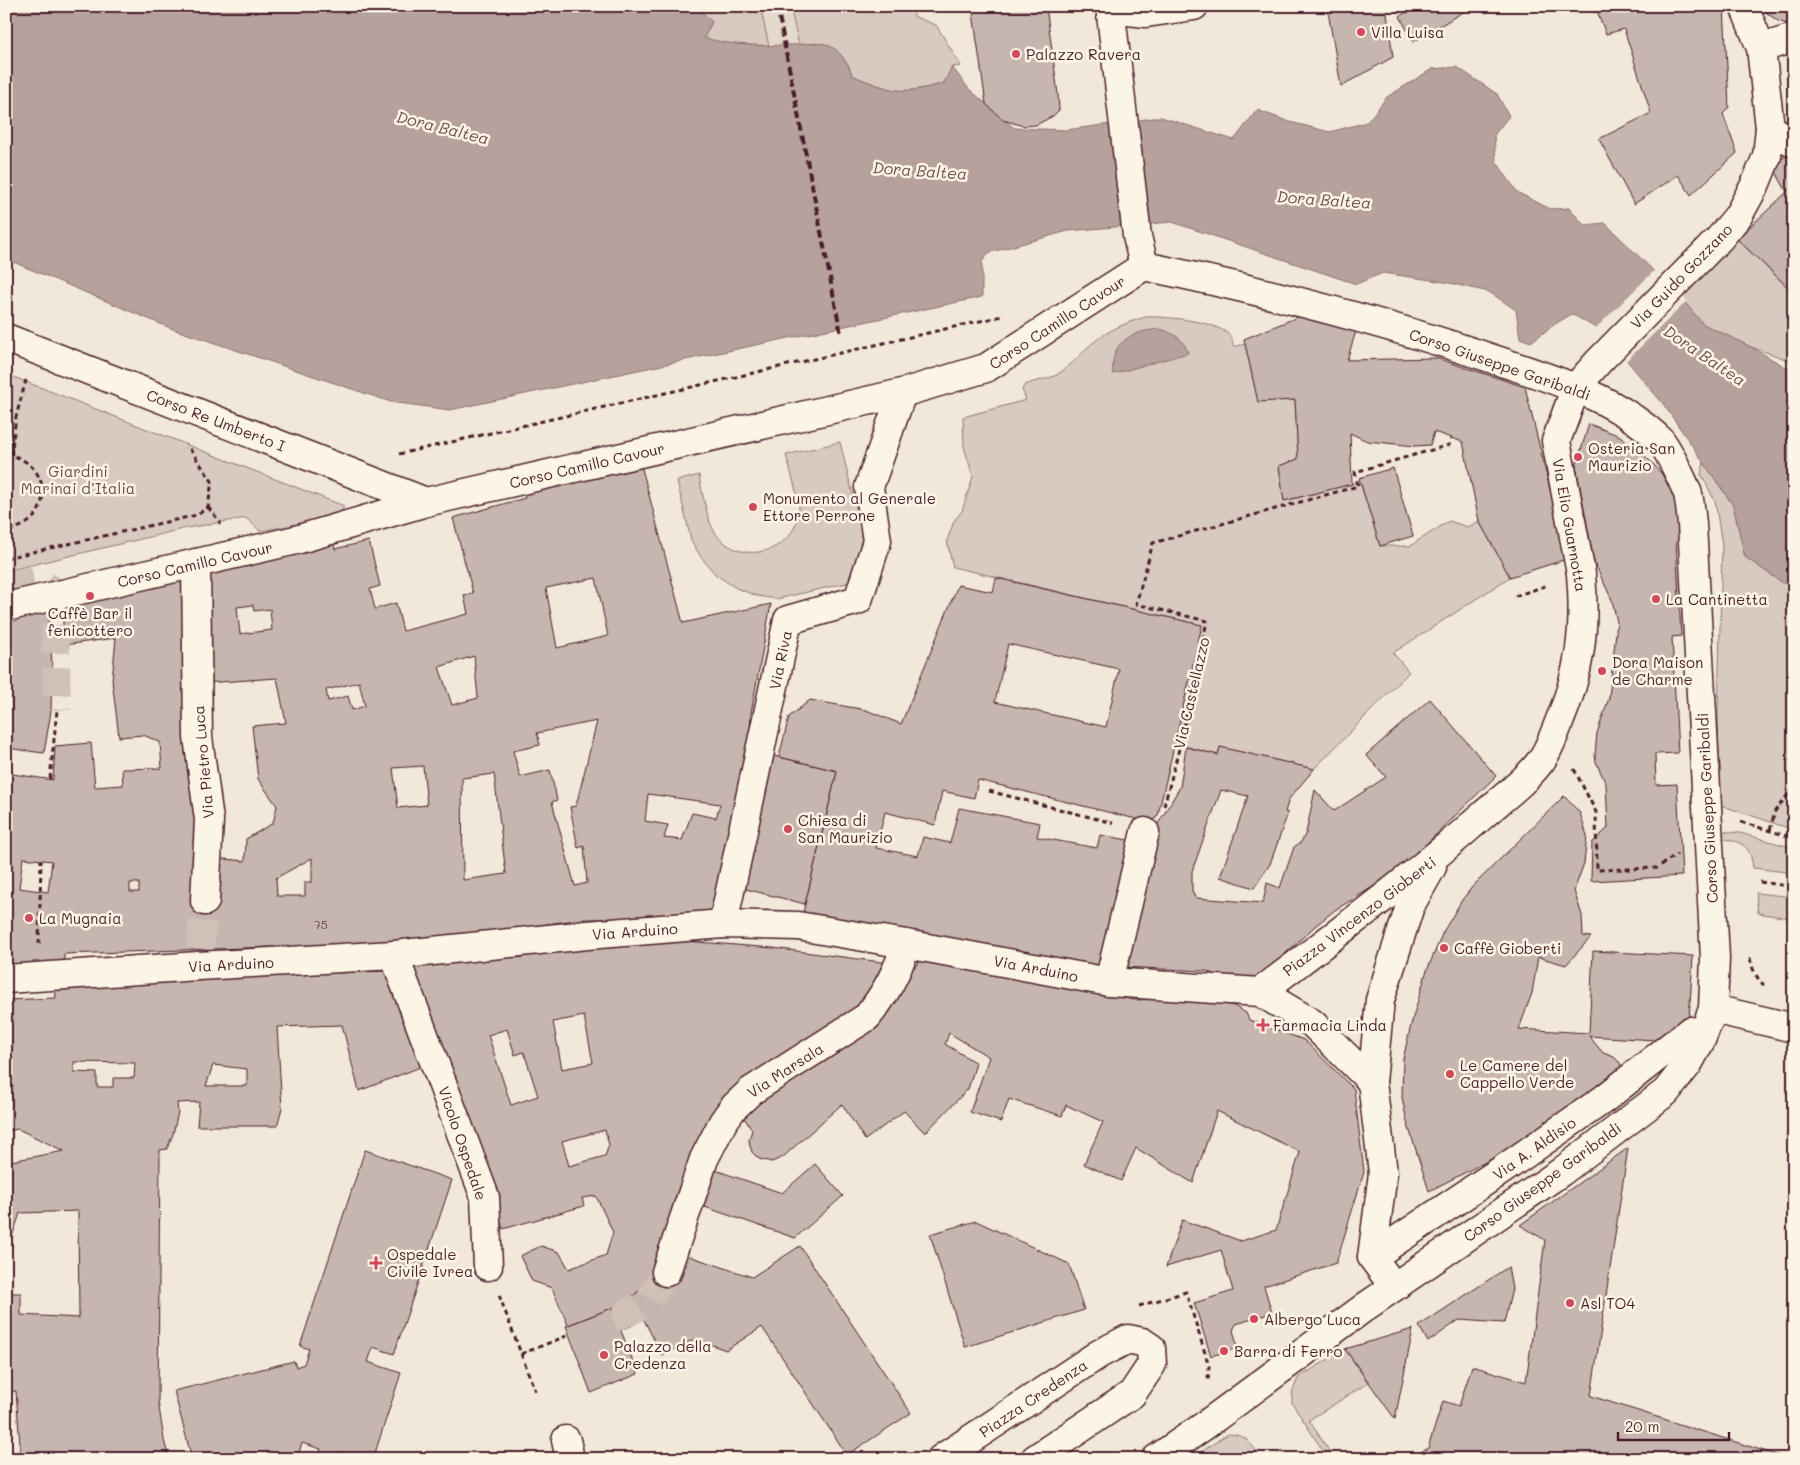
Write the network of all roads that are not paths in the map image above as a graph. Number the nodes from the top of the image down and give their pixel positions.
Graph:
1 (1194, 6) edge
2 (1744, 6) edge
3 (1111, 8) edge
4 (1794, 38) edge
5 (1761, 48) junction
6 (1770, 128) junction
7 (1794, 142) edge
8 (1144, 266) junction
9 (6, 338) edge
10 (1576, 387) junction
11 (902, 393) junction
12 (426, 502) junction
13 (196, 563) junction
14 (6, 607) edge
15 (1145, 832) road end
16 (1439, 854) junction
17 (205, 901) tunnel mouth
18 (723, 924) junction
19 (906, 944) junction
20 (394, 955) junction
21 (6, 979) edge
22 (1109, 982) junction
23 (1260, 992) junction
24 (1713, 1009) junction
25 (1794, 1028) edge
26 (1690, 1031) dead end
27 (1372, 1082) junction
28 (1372, 1257) junction
29 (488, 1266) road end
30 (666, 1272) tunnel mouth
31 (1394, 1287) junction
32 (941, 1459) edge
33 (1035, 1459) edge
34 (1156, 1459) edge

1 - 3 street
2 - 5 street, Via Guido Gozzano
3 - 8 street
4 - 5 street
5 - 6 street, Via Guido Gozzano
6 - 7 street
6 - 10 street, Via Guido Gozzano
8 - 10 street, Corso Giuseppe Garibaldi
8 - 11 street, Corso Camillo Cavour
9 - 12 street, Corso Re Umberto I
10 - 16 street, Via Elio Guarnotta
10 - 24 street, Corso Giuseppe Garibaldi
11 - 12 street, Corso Camillo Cavour
11 - 18 street, Via Riva
12 - 13 street, Corso Camillo Cavour
13 - 14 street, Corso Camillo Cavour
13 - 17 street, Via Pietro Luca
15 - 22 street
16 - 23 street, Piazza Vincenzo Gioberti
16 - 27 street, Piazza Vincenzo Gioberti
18 - 19 street, Via Arduino
18 - 20 street, Via Arduino
19 - 22 street, Via Arduino
19 - 30 street, Via Marsala
20 - 21 street, Via Arduino
20 - 29 street, Vicolo Ospedale
22 - 23 street, Via Arduino
23 - 27 street
24 - 25 street
24 - 31 street, Corso Giuseppe Garibaldi
26 - 28 street, Via A. Aldisio
27 - 28 street
28 - 31 street
31 - 34 street, Corso Giuseppe Garibaldi
32 - 33 street, Piazza Credenza

